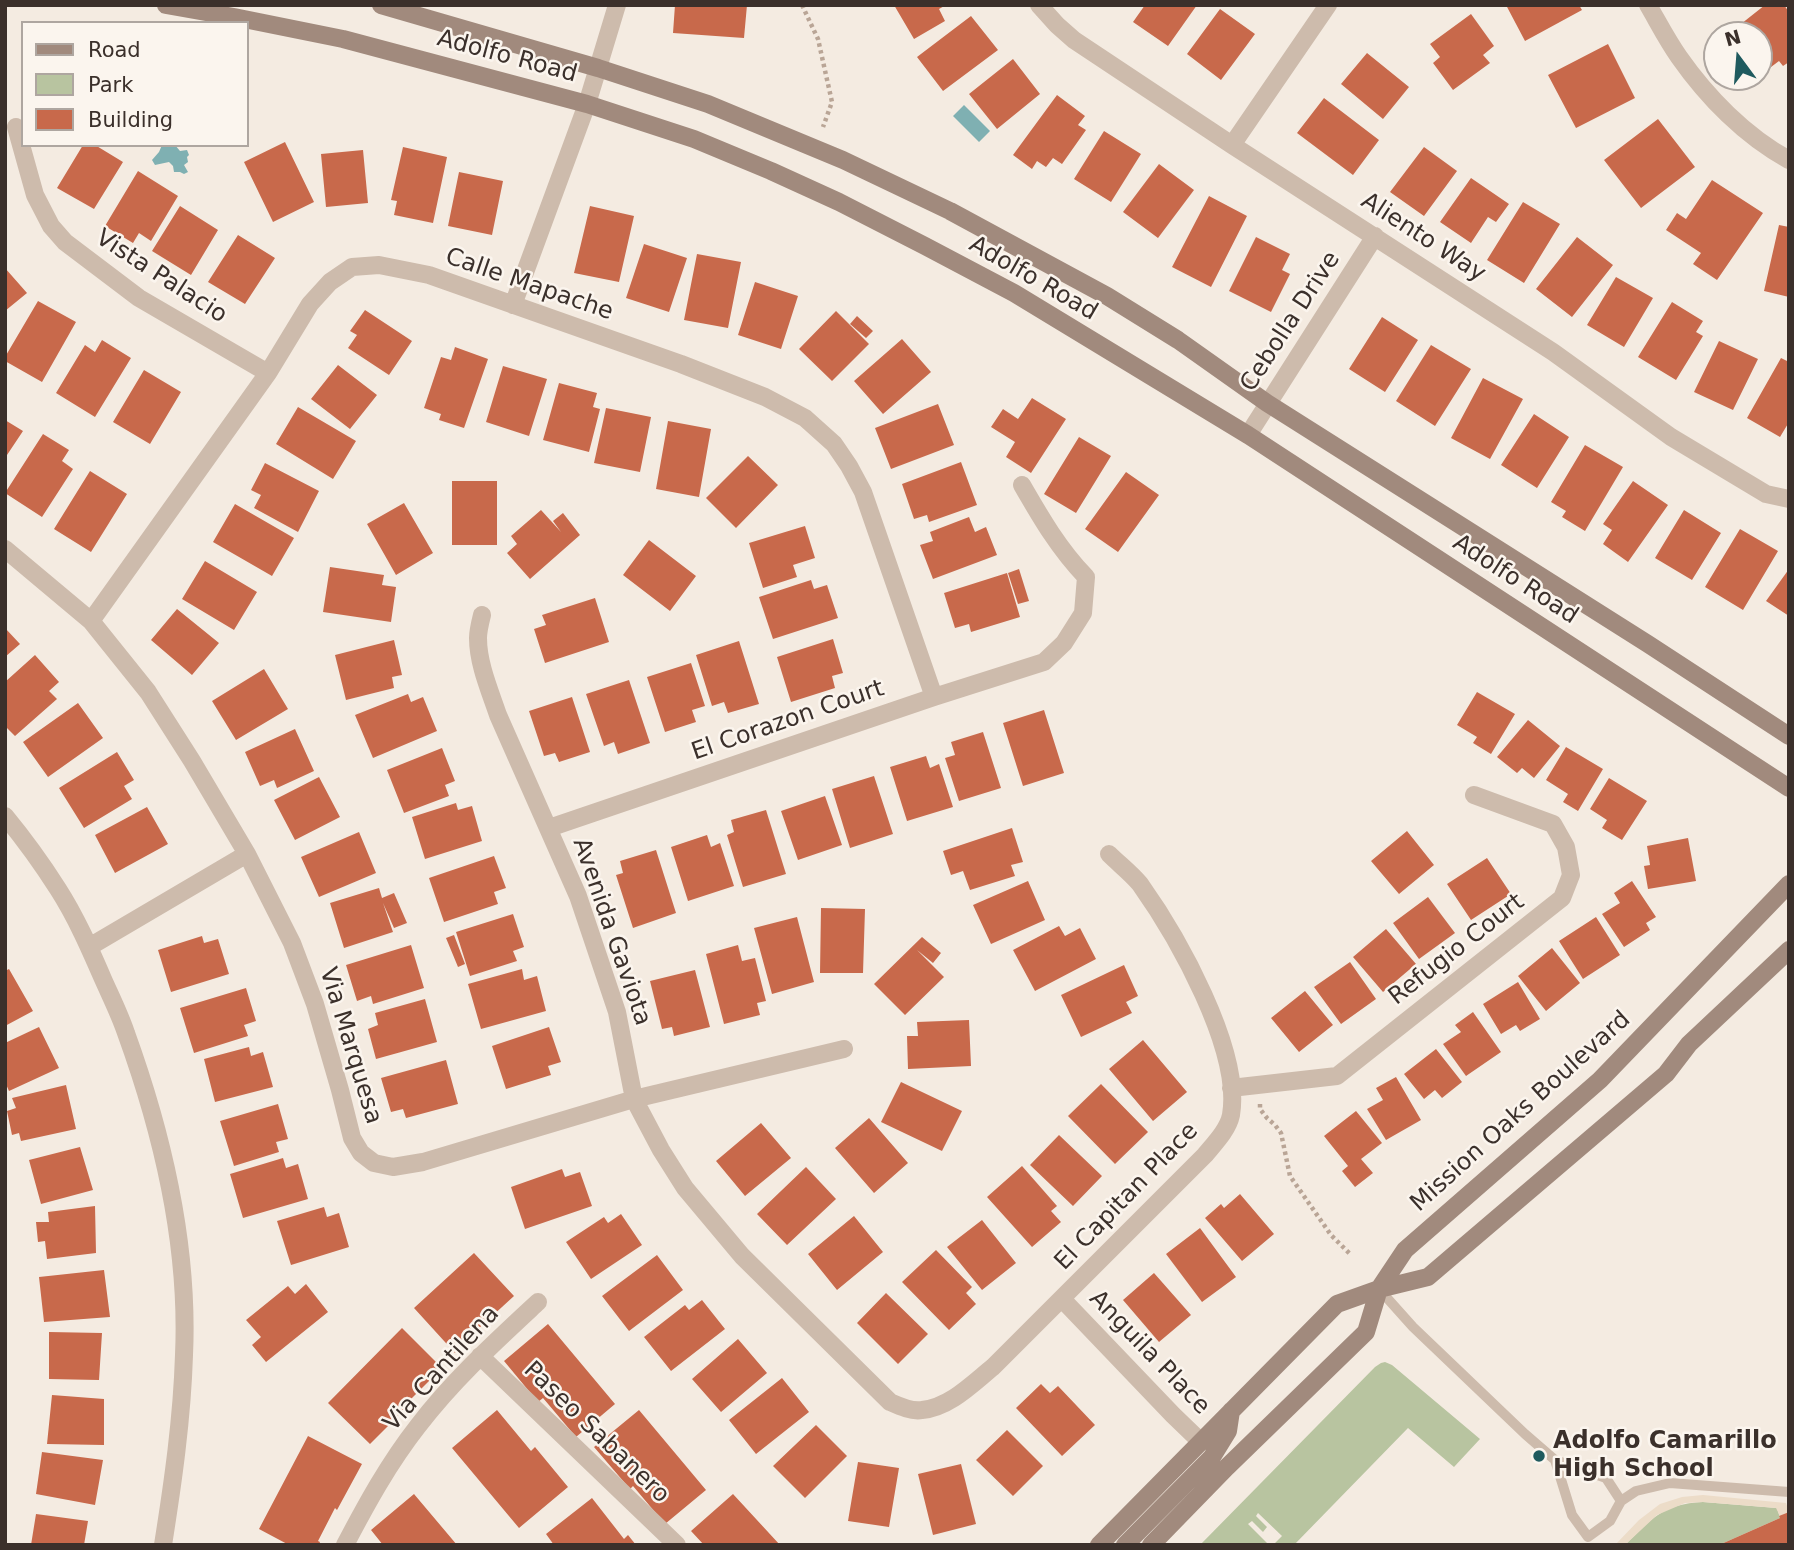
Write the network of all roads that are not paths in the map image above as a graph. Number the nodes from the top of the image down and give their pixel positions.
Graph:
1 (166, 5) edge
2 (381, 5) edge
3 (617, 5) edge
4 (1039, 5) edge
5 (1328, 5) edge
6 (1648, 5) edge
7 (598, 68) junction
8 (587, 104) junction
9 (16, 127) dead end
10 (21, 145) edge
11 (1232, 145) junction
12 (22, 147) edge
13 (1789, 160) edge
14 (1375, 236) junction
15 (513, 305) junction
16 (268, 373) junction
17 (1267, 403) junction
18 (1248, 435) junction
19 (1022, 485) dead end
20 (1789, 499) edge
21 (5, 549) edge
22 (482, 615) dead end
23 (91, 621) junction
24 (934, 697) junction
25 (1789, 736) edge
26 (1789, 788) edge
27 (1474, 795) dead end
28 (5, 816) edge
29 (550, 828) junction
30 (247, 854) junction
31 (1109, 854) dead end
32 (1789, 884) edge
33 (89, 947) junction
34 (1789, 950) edge
35 (844, 1049) dead end
36 (1231, 1088) junction
37 (634, 1099) junction
38 (1379, 1289) junction
39 (1062, 1299) junction
40 (538, 1302) dead end
41 (481, 1356) junction
42 (921, 1411) joint
43 (1231, 1411) junction
44 (1201, 1442) junction
45 (1555, 1460) junction
46 (1789, 1492) edge
47 (1621, 1501) junction
48 (163, 1545) edge
49 (345, 1545) edge
50 (677, 1545) edge
51 (1099, 1545) edge
52 (1125, 1545) edge
53 (1151, 1545) edge

1 - 8 main road, Adolfo Road
2 - 7 main road, Adolfo Road
3 - 7 street
4 - 11 street, Aliento Way
5 - 11 street
6 - 13 street
7 - 8 street
7 - 17 main road, Adolfo Road
8 - 15 street
8 - 18 main road, Adolfo Road
9 - 10 street, Vista Palacio
11 - 14 street, Aliento Way
12 - 16 street, Vista Palacio
14 - 17 street, Cebolla Drive
14 - 20 street, Aliento Way
15 - 16 street, Calle Mapache
15 - 24 street, Calle Mapache
16 - 23 street, Calle Mapache
17 - 18 street, Cebolla Drive
17 - 25 main road, Adolfo Road
18 - 26 main road, Adolfo Road
19 - 24 street, El Corazon Court
21 - 23 street, Via Marquesa
22 - 29 street, Avenida Gaviota
23 - 30 street, Via Marquesa
24 - 29 street, El Corazon Court
27 - 36 street, Refugio Court
28 - 33 street
29 - 37 street, Avenida Gaviota
30 - 33 street
30 - 37 street, Via Marquesa
31 - 36 street, El Capitan Place
32 - 38 main road, Mission Oaks Boulevard
33 - 48 street
34 - 38 main road
35 - 37 street, Via Marquesa
36 - 39 street, El Capitan Place
37 - 42 street, Avenida Gaviota
38 - 43 main road
38 - 45 lane
38 - 53 main road, Mission Oaks Boulevard
39 - 42 street, El Capitan Place
39 - 44 street, Anguila Place
40 - 41 street, Via Cantilena
41 - 49 street, Via Cantilena
41 - 50 street, Paseo Sabanero
43 - 44 main road
43 - 52 main road
44 - 51 main road
45 - 47 lane
45 - 47 lane
46 - 47 lane

